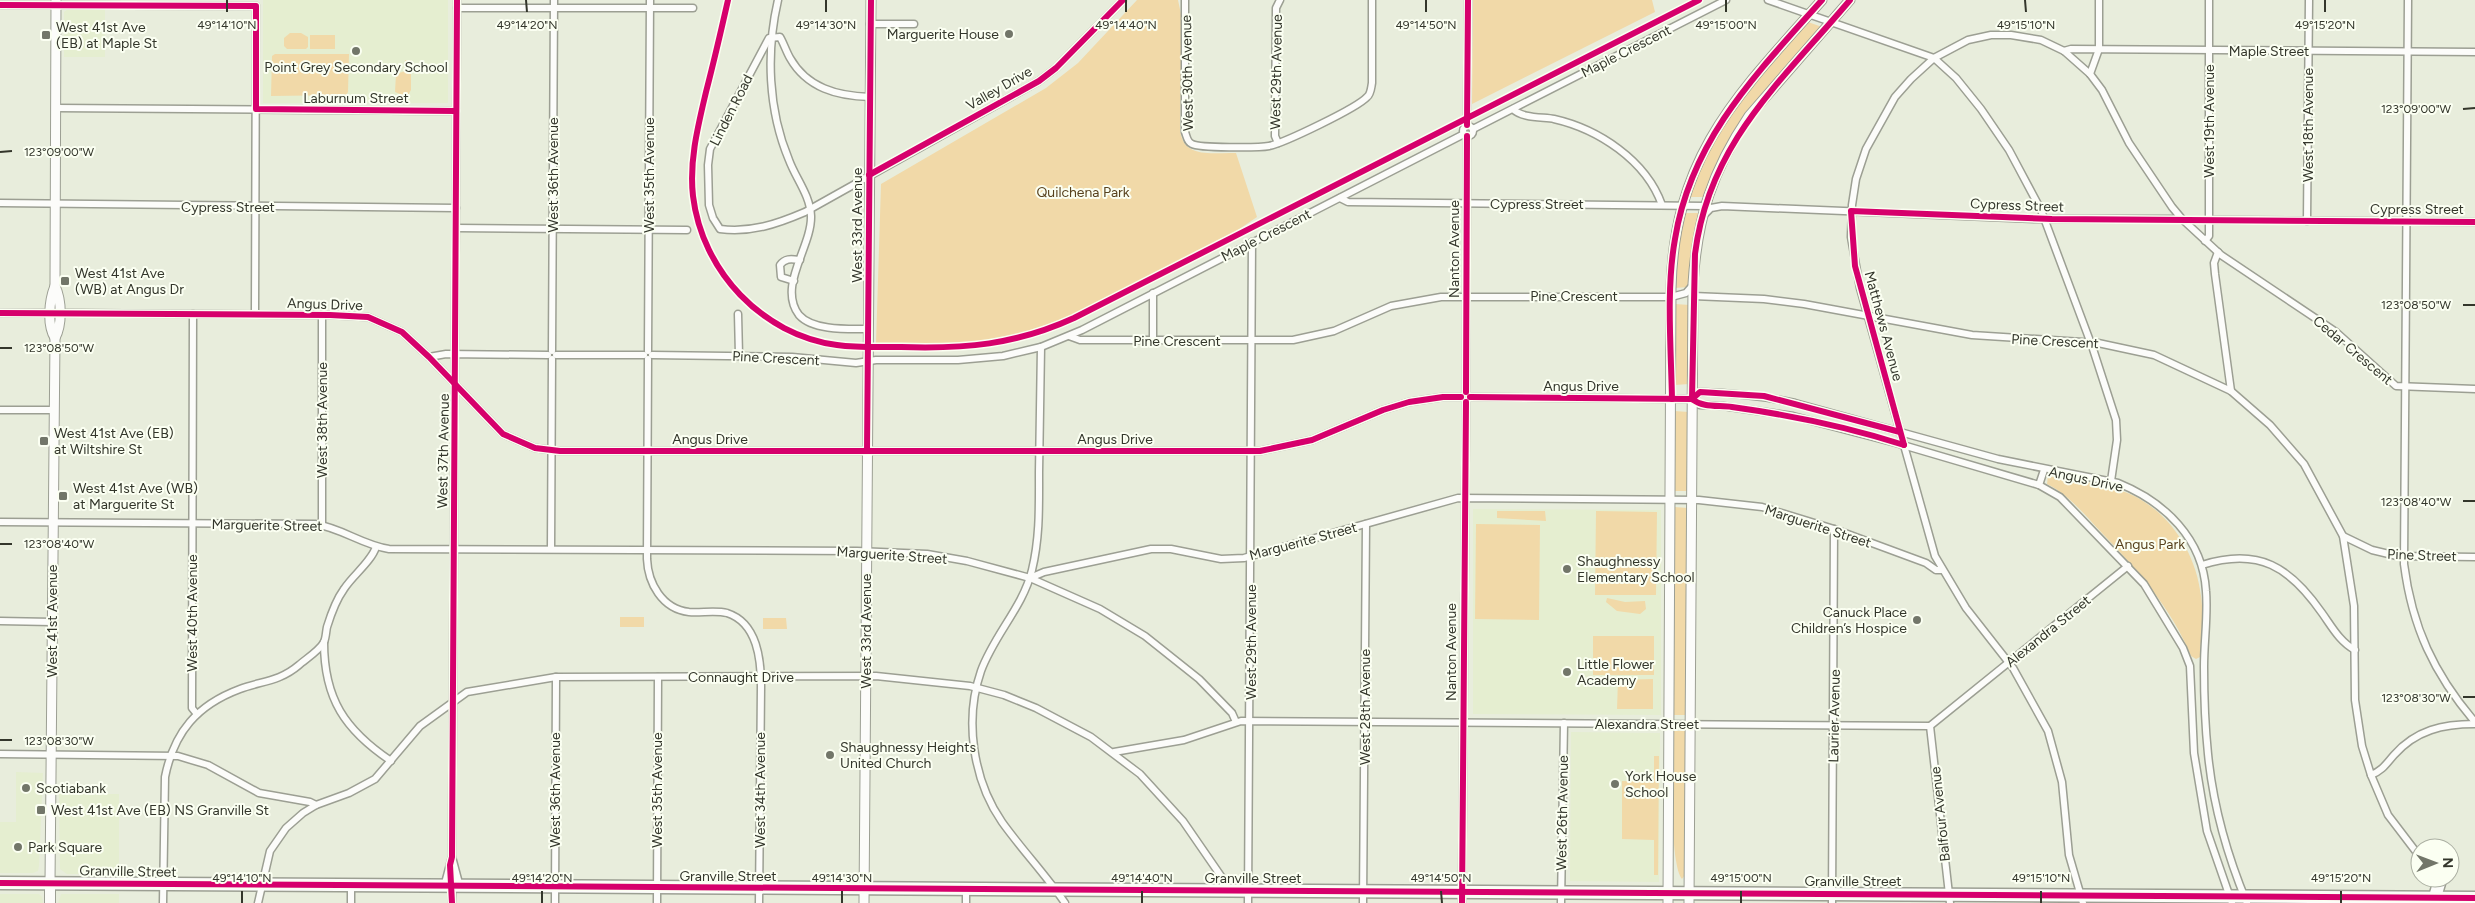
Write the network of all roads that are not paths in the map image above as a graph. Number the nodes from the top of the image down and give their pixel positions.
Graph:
1 (554, 0) edge
2 (650, 0) edge
3 (778, 0) edge
4 (870, 0) edge
5 (1123, 0) edge
6 (1185, 0) edge
7 (1280, 0) edge
8 (1372, 0) edge
9 (1468, 0) edge
10 (1726, 0) edge
11 (1768, 0) edge
12 (1822, 0) edge
13 (1850, 0) edge
14 (2099, 0) edge
15 (2209, 0) edge
16 (2309, 0) edge
17 (2408, 0) edge
18 (56, 2) edge
19 (457, 4) edge
20 (0, 5) edge
21 (554, 8) junction
22 (650, 8) junction
23 (693, 8) dead end
24 (1809, 14) junction
25 (1832, 21) junction
26 (870, 24) junction
27 (914, 24) dead end
28 (771, 37) junction
29 (2099, 49) junction
30 (2064, 51) junction
31 (2208, 51) junction
32 (2308, 51) junction
33 (2408, 51) junction
34 (2475, 52) edge
35 (1934, 58) junction
36 (2090, 74) junction
37 (870, 97) junction
38 (56, 108) junction
39 (256, 109) junction
40 (1513, 109) junction
41 (456, 111) junction
42 (1470, 127) junction
43 (1466, 135) junction
44 (1278, 143) junction
45 (869, 175) junction
46 (1710, 189) junction
47 (1340, 198) junction
48 (0, 203) edge
49 (1467, 203) junction
50 (55, 205) junction
51 (1662, 205) junction
52 (1682, 205) junction
53 (1705, 206) junction
54 (1722, 206) junction
55 (255, 207) junction
56 (456, 208) junction
57 (810, 209) junction
58 (1851, 211) junction
59 (1701, 218) junction
60 (2044, 219) junction
61 (2182, 219) junction
62 (2209, 220) junction
63 (2307, 220) junction
64 (2406, 222) junction
65 (2475, 222) edge
66 (456, 228) junction
67 (552, 229) junction
68 (649, 230) junction
69 (687, 230) dead end
70 (2206, 241) junction
71 (1252, 242) junction
72 (2218, 252) junction
73 (800, 260) junction
74 (794, 281) junction
75 (1693, 284) junction
76 (1153, 293) junction
77 (1466, 296) junction
78 (1693, 296) junction
79 (1671, 297) junction
80 (0, 313) edge
81 (55, 313) junction
82 (194, 314) junction
83 (255, 314) junction
84 (322, 314) junction
85 (738, 314) dead end
86 (1868, 315) junction
87 (868, 329) junction
88 (1069, 336) junction
89 (1153, 341) junction
90 (1252, 342) junction
91 (2090, 342) junction
92 (1041, 347) junction
93 (456, 354) junction
94 (552, 355) junction
95 (648, 355) junction
96 (738, 355) junction
97 (429, 357) junction
98 (868, 361) junction
99 (456, 386) junction
100 (2405, 388) junction
101 (2475, 389) edge
102 (2231, 391) junction
103 (1466, 397) junction
104 (1672, 399) junction
105 (1692, 399) junction
106 (0, 410) edge
107 (54, 410) junction
108 (1900, 432) junction
109 (1904, 445) junction
110 (551, 450) junction
111 (648, 451) junction
112 (867, 451) junction
113 (1039, 451) junction
114 (1252, 451) junction
115 (2044, 470) junction
116 (2111, 481) junction
117 (2039, 485) junction
118 (1465, 498) junction
119 (1670, 500) junction
120 (1692, 500) junction
121 (0, 522) edge
122 (53, 522) junction
123 (192, 524) junction
124 (1366, 524) junction
125 (322, 525) junction
126 (1834, 529) junction
127 (2343, 536) junction
128 (376, 547) junction
129 (454, 549) junction
130 (551, 550) junction
131 (647, 550) junction
132 (866, 551) junction
133 (1252, 556) junction
134 (2404, 557) junction
135 (2475, 557) edge
136 (2202, 565) junction
137 (2128, 566) junction
138 (1942, 570) junction
139 (1030, 578) junction
140 (0, 621) edge
141 (52, 622) junction
142 (324, 642) junction
143 (2355, 650) junction
144 (2009, 662) junction
145 (2190, 666) junction
146 (2204, 666) junction
147 (866, 676) junction
148 (556, 677) junction
149 (658, 677) junction
150 (761, 677) junction
151 (977, 688) junction
152 (454, 702) junction
153 (196, 714) junction
154 (1250, 721) junction
155 (1236, 722) junction
156 (1365, 722) junction
157 (1463, 722) junction
158 (1564, 723) junction
159 (2475, 723) edge
160 (1669, 724) junction
161 (1690, 724) junction
162 (1833, 724) junction
163 (1930, 726) junction
164 (1114, 752) junction
165 (0, 754) edge
166 (52, 755) junction
167 (170, 756) junction
168 (391, 762) junction
169 (2371, 775) junction
170 (316, 805) junction
171 (2410, 844) edge
172 (452, 857) junction
173 (0, 883) edge
174 (50, 883) junction
175 (163, 884) junction
176 (261, 885) junction
177 (351, 886) junction
178 (452, 887) junction
179 (555, 888) junction
180 (657, 888) junction
181 (2440, 888) edge
182 (760, 889) junction
183 (864, 889) junction
184 (966, 890) junction
185 (1055, 890) junction
186 (1223, 891) junction
187 (1248, 897) edge
188 (1364, 897) edge
189 (1462, 897) edge
190 (2440, 897) junction
191 (1561, 898) edge
192 (1668, 898) edge
193 (1689, 898) edge
194 (1832, 898) edge
195 (1950, 899) edge
196 (2082, 899) edge
197 (2474, 899) edge
198 (2231, 900) edge
199 (2245, 900) edge
200 (50, 903) edge
201 (162, 903) edge
202 (258, 903) edge
203 (351, 903) edge
204 (452, 903) edge
205 (555, 903) edge
206 (657, 903) edge
207 (759, 903) edge
208 (864, 903) edge
209 (966, 903) edge
210 (1065, 903) edge

1 - 21 street, West 36th Avenue
2 - 22 street, West 35th Avenue
3 - 28 street
4 - 26 main road, West 33rd Avenue
5 - 45 street, Valley Drive
6 - 44 street, West 30th Avenue
7 - 44 street, West 29th Avenue
8 - 44 street
9 - 42 street
10 - 40 street, Maple Crescent
11 - 24 street
12 - 24 main road
13 - 25 main road
14 - 29 street
15 - 31 street, West 19th Avenue
16 - 32 street, West 18th Avenue
17 - 33 street
18 - 20 street
18 - 38 main road, West 41st Avenue
18 - 39 street
19 - 21 street
19 - 41 street, West 37th Avenue
21 - 22 street
21 - 67 street, West 36th Avenue
22 - 23 street
22 - 68 street, West 35th Avenue
24 - 25 street
24 - 52 main road
25 - 35 street
25 - 46 main road
26 - 27 street
26 - 37 main road, West 33rd Avenue
28 - 37 street
28 - 57 street
28 - 57 street, Linden Road
29 - 30 street, Maple Street
29 - 31 street, Maple Street
29 - 36 street
30 - 35 street, Cedar Crescent
30 - 36 street, Cedar Crescent
31 - 32 street, Maple Street
31 - 62 street, West 19th Avenue
32 - 33 street, Maple Street
32 - 63 street, West 18th Avenue
33 - 34 street, Maple Street
33 - 64 street
35 - 58 street, Matthews Avenue
35 - 60 street
36 - 61 street, Cedar Crescent
37 - 45 main road, West 33rd Avenue
38 - 39 street, Laburnum Street
38 - 50 main road, West 41st Avenue
39 - 41 street, Laburnum Street
39 - 55 street
40 - 42 street, Maple Crescent
40 - 51 street
41 - 56 street, West 37th Avenue
42 - 43 street
43 - 47 street, Maple Crescent
43 - 49 street, Nanton Avenue
45 - 57 street
45 - 87 main road, West 33rd Avenue
46 - 53 main road
46 - 54 street
47 - 49 street, Cypress Street
47 - 71 street, Maple Crescent
48 - 50 street, Cypress Street
49 - 51 street, Cypress Street
49 - 77 street, Nanton Avenue
50 - 55 street, Cypress Street
50 - 81 main road, West 41st Avenue
51 - 52 street, Cypress Street
52 - 53 street, Cypress Street
52 - 79 main road
53 - 59 main road
54 - 58 street, Cypress Street
54 - 59 street
55 - 56 street, Cypress Street
55 - 83 street
56 - 66 street, West 37th Avenue
57 - 73 street
58 - 60 street, Cypress Street
58 - 86 street, Matthews Avenue
59 - 75 main road
60 - 61 street, Cypress Street
60 - 91 street
61 - 70 street, Cedar Crescent
62 - 63 street, Cypress Street
62 - 70 street, West 19th Avenue
63 - 64 street, Cypress Street
64 - 65 street, Cypress Street
64 - 100 street
66 - 67 street
66 - 93 street, West 37th Avenue
67 - 68 street
67 - 94 street, West 36th Avenue
68 - 69 street
68 - 95 street, West 35th Avenue
70 - 72 street, Cedar Crescent
71 - 76 street, Maple Crescent
71 - 90 street, West 29th Avenue
72 - 100 street, Cedar Crescent
72 - 102 street
73 - 74 street
73 - 74 street
74 - 87 street
75 - 78 main road
75 - 79 street, Pine Crescent
76 - 88 street, Maple Crescent
76 - 89 street
77 - 79 street, Pine Crescent
77 - 90 street, Pine Crescent
77 - 103 street, Nanton Avenue
78 - 86 street, Pine Crescent
78 - 105 main road
79 - 104 main road
80 - 81 street, Angus Drive
81 - 82 street, Angus Drive
81 - 107 main road, West 41st Avenue
82 - 83 street, Angus Drive
82 - 123 street, West 40th Avenue
83 - 84 street, Angus Drive
84 - 97 street, Angus Drive
84 - 125 street, West 38th Avenue
85 - 96 street
86 - 91 street, Pine Crescent
86 - 108 street, Matthews Avenue
87 - 98 main road, West 33rd Avenue
88 - 89 street, Pine Crescent
88 - 92 street, Pine Crescent
89 - 90 street, Pine Crescent
90 - 114 street, West 29th Avenue
91 - 102 street, Pine Crescent
91 - 116 street
92 - 98 street, Pine Crescent
92 - 113 street
93 - 94 street, Pine Crescent
93 - 97 street, Pine Crescent
93 - 99 street, West 37th Avenue
94 - 95 street, Pine Crescent
94 - 110 street, West 36th Avenue
95 - 96 street, Pine Crescent
95 - 111 street, West 35th Avenue
96 - 98 street, Pine Crescent
97 - 99 street, Angus Drive
98 - 112 main road, West 33rd Avenue
99 - 110 street, Angus Drive
99 - 129 street, West 37th Avenue
100 - 101 street
100 - 134 street, Cedar Crescent
102 - 127 street, Pine Crescent
103 - 104 street, Angus Drive
103 - 114 street, Angus Drive
103 - 118 street, Nanton Avenue
104 - 105 street, Angus Drive
104 - 119 main road
105 - 108 street, Angus Drive
105 - 109 street, Angus Drive
105 - 120 main road
106 - 107 street
107 - 122 main road, West 41st Avenue
108 - 109 street, Matthews Avenue
108 - 115 street, Angus Drive
109 - 117 street, Angus Drive
109 - 138 street, Matthews Avenue
110 - 111 street, Angus Drive
110 - 130 street, West 36th Avenue
111 - 112 street, Angus Drive
111 - 131 street, West 35th Avenue
112 - 113 street, Angus Drive
112 - 132 main road, West 33rd Avenue
113 - 114 street, Angus Drive
113 - 139 street
114 - 133 street, West 29th Avenue
115 - 116 street, Angus Drive
115 - 117 street
116 - 136 street, Angus Drive
117 - 137 street, Angus Drive
118 - 119 street, Marguerite Street
118 - 124 street, Marguerite Street
118 - 157 street, Nanton Avenue
119 - 120 street, Marguerite Street
119 - 160 main road
120 - 126 street, Marguerite Street
120 - 161 main road
121 - 122 street, Marguerite Street
122 - 123 street, Marguerite Street
122 - 141 main road, West 41st Avenue
123 - 125 street, Marguerite Street
123 - 153 street, West 40th Avenue
124 - 133 street, Marguerite Street
124 - 156 street, West 28th Avenue
125 - 128 street, Marguerite Street
126 - 138 street, Marguerite Street
126 - 162 street, Laurier Avenue
127 - 134 street, Pine Street
127 - 143 street, Pine Crescent
128 - 129 street, Marguerite Street
128 - 142 street
129 - 130 street, Marguerite Street
129 - 152 street, West 37th Avenue
130 - 131 street, Marguerite Street
131 - 132 street, Marguerite Street
131 - 150 street, West 34th Avenue
132 - 139 street, Marguerite Street
132 - 147 main road, West 33rd Avenue
133 - 139 street, Marguerite Street
133 - 154 street, West 29th Avenue
134 - 135 street, Pine Street
134 - 159 street, Cedar Crescent
136 - 143 street
136 - 146 street, Angus Drive
137 - 144 street, Alexandra Street
137 - 145 street, Angus Drive
138 - 144 street, Matthews Avenue
139 - 151 street
139 - 155 street
140 - 141 street
141 - 166 main road, West 41st Avenue
142 - 153 street
142 - 168 street
143 - 169 street, Pine Crescent
144 - 163 street, Alexandra Street
144 - 196 street, Matthews Avenue
145 - 146 street
145 - 198 street, Angus Drive
146 - 199 street, Angus Drive
147 - 150 street, Connaught Drive
147 - 151 street, Connaught Drive
147 - 183 main road, West 33rd Avenue
148 - 149 street, Connaught Drive
148 - 152 street, Connaught Drive
148 - 179 street, West 36th Avenue
149 - 150 street, Connaught Drive
149 - 180 street, West 35th Avenue
150 - 182 street, West 34th Avenue
151 - 164 street, Connaught Drive
151 - 185 street
152 - 168 street, Connaught Drive
152 - 172 street, West 37th Avenue
153 - 167 street
154 - 155 street, Alexandra Street
154 - 156 street, Alexandra Street
154 - 187 street, West 29th Avenue
155 - 164 street, Alexandra Street
156 - 157 street, Alexandra Street
156 - 188 street, West 28th Avenue
157 - 158 street, Alexandra Street
157 - 189 street, Nanton Avenue
158 - 160 street, Alexandra Street
158 - 191 street, West 26th Avenue
159 - 169 street
160 - 161 street, Alexandra Street
160 - 192 main road
161 - 162 street, Alexandra Street
161 - 193 main road
162 - 163 street, Alexandra Street
162 - 194 street, Laurier Avenue
163 - 195 street, Balfour Avenue
164 - 186 street, Connaught Drive
165 - 166 street
166 - 167 street
166 - 174 main road, West 41st Avenue
167 - 170 street
167 - 175 street
168 - 170 street, Connaught Drive
169 - 171 street, Pine Crescent
170 - 176 street, Connaught Drive
172 - 178 street, West 37th Avenue
172 - 178 street, West 37th Avenue
173 - 174 highway, Granville Street
174 - 175 highway, Granville Street
174 - 200 main road, West 41st Avenue
175 - 176 highway, Granville Street
175 - 201 street
176 - 177 highway, Granville Street
176 - 202 street, Connaught Drive
177 - 178 highway, Granville Street
177 - 203 street
178 - 179 highway, Granville Street
178 - 204 street, West 37th Avenue
179 - 180 highway, Granville Street
179 - 205 street, West 36th Avenue
180 - 182 highway, Granville Street
180 - 206 street, West 35th Avenue
181 - 190 highway
182 - 183 highway, Granville Street
182 - 207 street, West 34th Avenue
183 - 184 highway, Granville Street
183 - 208 main road, West 33rd Avenue
184 - 185 highway, Granville Street
184 - 209 street
185 - 186 highway, Granville Street
185 - 210 street
186 - 187 highway, Granville Street
187 - 188 highway, Granville Street
188 - 189 highway, Granville Street
189 - 191 highway, Granville Street
190 - 197 highway, Granville Street
190 - 199 highway, Granville Street
191 - 192 highway, Granville Street
192 - 193 highway, Granville Street
193 - 194 highway, Granville Street
194 - 195 highway, Granville Street
195 - 196 highway, Granville Street
196 - 198 highway, Granville Street
198 - 199 highway, Granville Street

